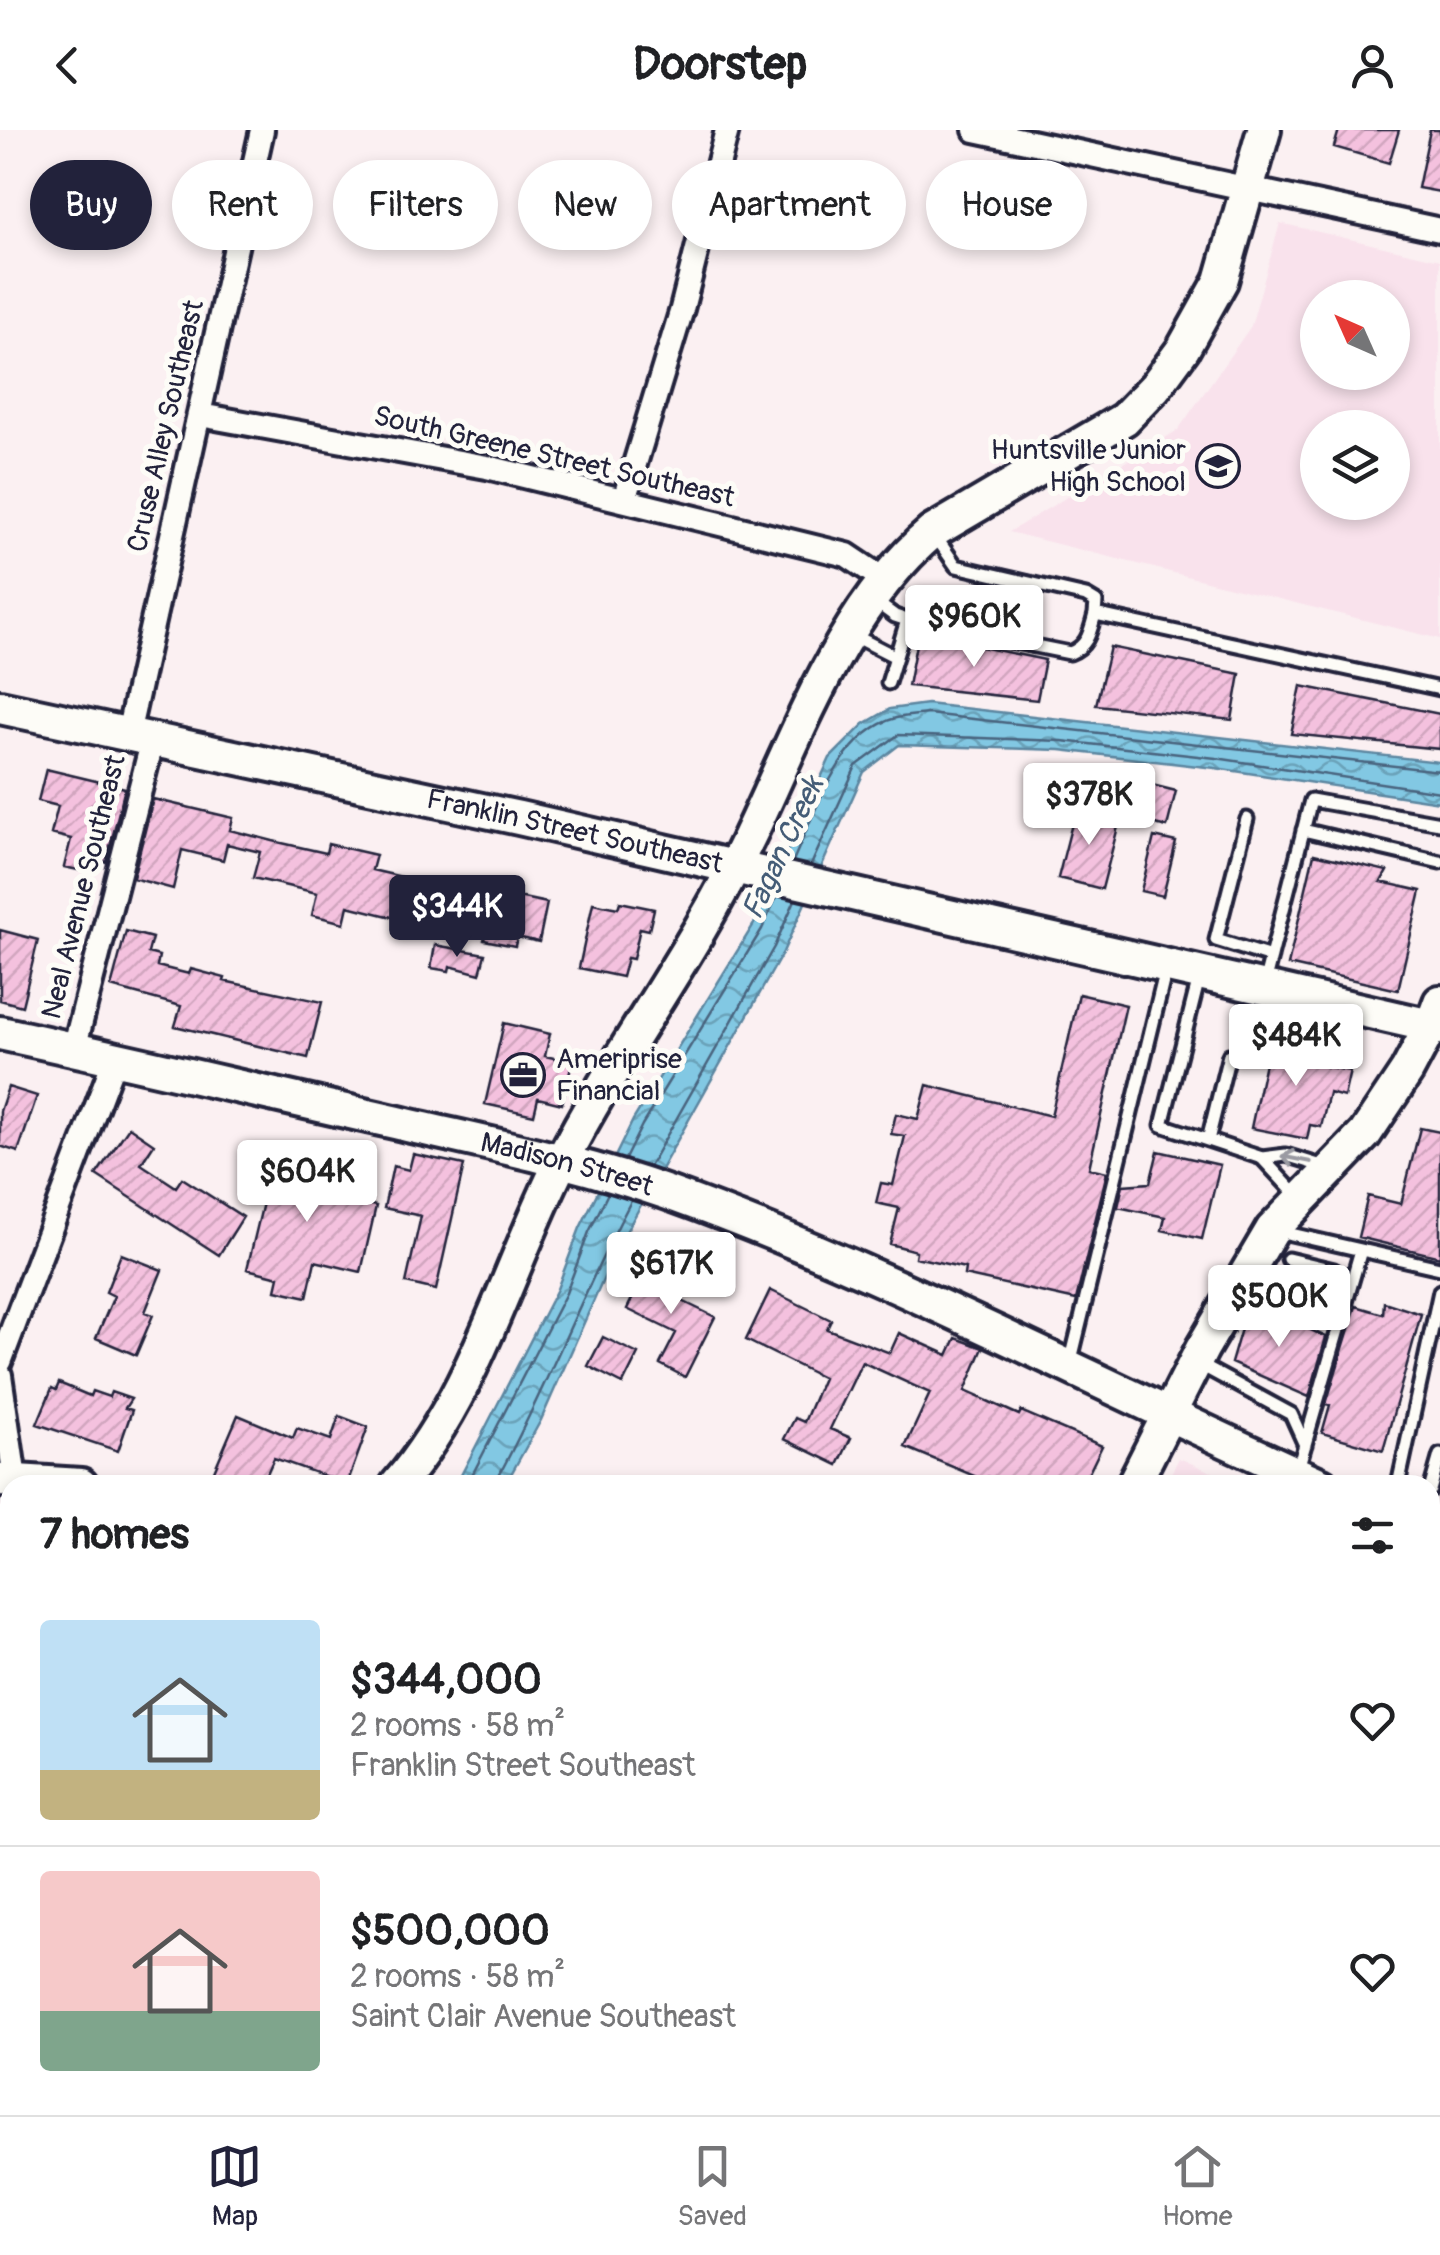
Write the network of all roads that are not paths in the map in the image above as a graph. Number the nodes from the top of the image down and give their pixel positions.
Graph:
1 (262, 130) edge
2 (727, 130) edge
3 (975, 130) edge
4 (1264, 130) edge
5 (1060, 139) edge
6 (1249, 191) junction
7 (1440, 230) edge
8 (200, 415) junction
9 (624, 500) junction
10 (932, 532) junction
11 (880, 590) junction
12 (1095, 614) junction
13 (907, 620) junction
14 (850, 633) junction
15 (896, 656) junction
16 (888, 683) dead end
17 (1440, 689) edge
18 (0, 707) edge
19 (140, 736) junction
20 (1247, 819) dead end
21 (1440, 823) edge
22 (1302, 830) junction
23 (1440, 862) edge
24 (734, 868) junction
25 (1167, 966) junction
26 (1267, 972) junction
27 (1200, 974) junction
28 (1437, 1019) edge
29 (0, 1033) edge
30 (74, 1049) junction
31 (1229, 1055) dead end
32 (116, 1058) junction
33 (1208, 1140) junction
34 (1262, 1158) junction
35 (562, 1161) junction
36 (1329, 1169) junction
37 (1300, 1200) junction
38 (1272, 1230) junction
39 (1361, 1250) junction
40 (1288, 1259) dead end
41 (1440, 1268) edge
42 (1244, 1276) junction
43 (1440, 1291) edge
44 (0, 1362) edge
45 (1195, 1362) junction
46 (1068, 1368) junction
47 (0, 1376) edge
48 (1168, 1416) junction
49 (1291, 1470) edge
50 (8, 1475) edge
51 (406, 1475) edge
52 (1139, 1475) edge
53 (1400, 1475) edge

1 - 8 street, Cruse Alley Southeast
2 - 9 street
3 - 5 street
4 - 6 street
5 - 6 street
6 - 7 street
6 - 10 street
8 - 9 street, South Greene Street Southeast
8 - 19 street, Cruse Alley Southeast
9 - 11 street, South Greene Street Southeast
10 - 11 street
10 - 12 lane
11 - 13 lane
11 - 14 street
12 - 13 lane
12 - 17 lane
13 - 15 lane
14 - 15 lane
14 - 24 street
15 - 16 lane
18 - 19 street, Franklin Street Southeast
19 - 24 street, Franklin Street Southeast
19 - 30 street, Neal Avenue Southeast
20 - 26 lane
21 - 22 lane
22 - 23 lane
22 - 26 lane
24 - 25 street, Franklin Street Southeast
24 - 35 street
25 - 27 street, Franklin Street Southeast
25 - 46 lane
26 - 27 street, Franklin Street Southeast
26 - 28 street, Franklin Street Southeast
27 - 33 lane
28 - 36 street
29 - 30 street, Madison Street
30 - 32 street, Madison Street
31 - 33 lane
32 - 35 street, Madison Street
32 - 44 street
33 - 34 lane
36 -> 34 lane
34 - 37 lane
35 - 46 street, Madison Street
35 - 51 street
36 - 37 street
37 - 38 street
38 - 39 lane
38 - 42 street
39 - 41 lane
39 - 49 lane
40 - 42 lane
42 - 45 street
43 - 53 lane
45 - 48 street
45 - 49 lane
46 - 48 street, Madison Street
47 - 50 street
48 - 49 street, Madison Street
48 - 52 street

